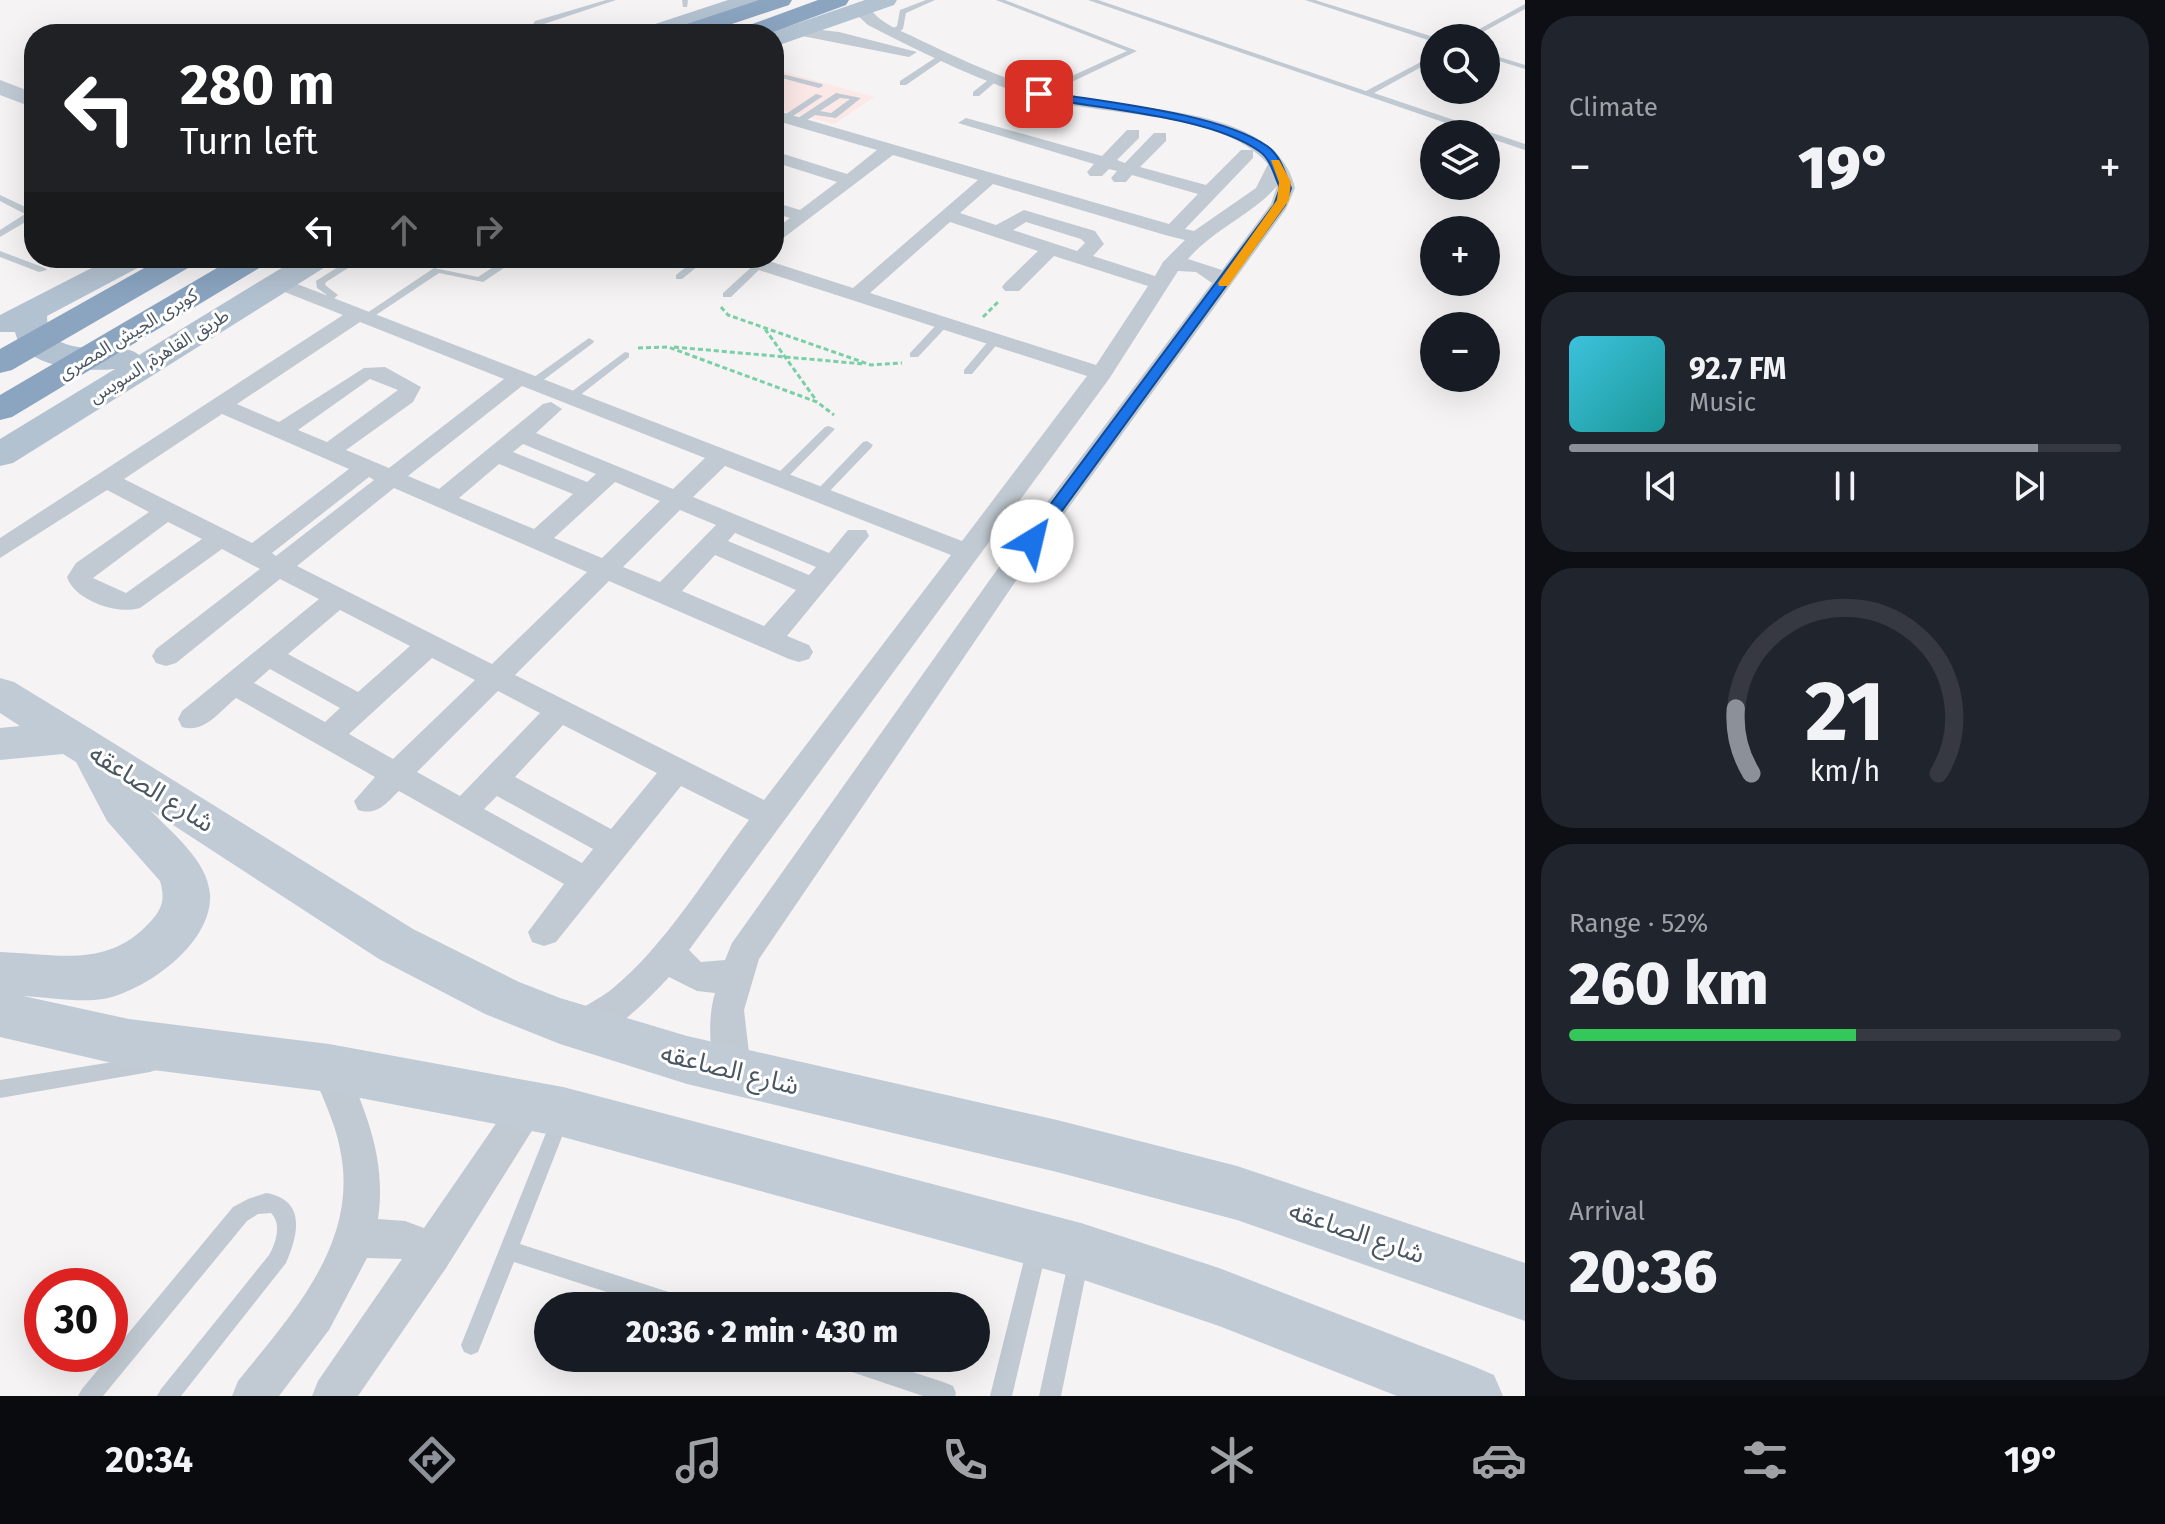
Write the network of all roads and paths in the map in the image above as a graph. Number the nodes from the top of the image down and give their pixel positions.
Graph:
1 (613, 0) edge
2 (750, 0) edge
3 (781, 0) edge
4 (838, 0) edge
5 (886, 0) edge
6 (932, 0) edge
7 (999, 0) edge
8 (1091, 0) edge
9 (1308, 0) edge
10 (1525, 6) edge
11 (863, 8) junction
12 (820, 23) junction
13 (538, 24) edge
14 (678, 24) edge
15 (710, 24) edge
16 (773, 24) edge
17 (1492, 24) edge
18 (784, 29) edge
19 (797, 31) junction
20 (893, 32) junction
21 (1420, 35) edge
22 (784, 36) edge
23 (941, 58) junction
24 (1500, 59) edge
25 (1420, 65) edge
26 (1525, 67) edge
27 (784, 78) edge
28 (995, 79) junction
29 (903, 83) dead end
30 (0, 87) edge
31 (1368, 93) junction
32 (976, 94) dead end
33 (1039, 94) junction
34 (24, 97) edge
35 (0, 110) edge
36 (792, 117) edge
37 (24, 118) edge
38 (966, 123) dead end
39 (1133, 134) dead end
40 (1160, 137) dead end
41 (1525, 147) edge
42 (890, 149) junction
43 (1247, 154) dead end
44 (784, 159) edge
45 (1106, 161) junction
46 (1276, 165) junction
47 (1130, 168) junction
48 (990, 178) junction
49 (849, 180) junction
50 (1210, 192) junction
51 (0, 198) edge
52 (24, 210) edge
53 (784, 210) edge
54 (947, 215) junction
55 (802, 216) junction
56 (24, 219) edge
57 (784, 231) edge
58 (998, 232) junction
59 (0, 234) edge
60 (1185, 234) junction
61 (1050, 249) junction
62 (0, 254) edge
63 (1080, 258) junction
64 (24, 263) edge
65 (37, 268) edge
66 (115, 268) edge
67 (166, 268) edge
68 (238, 268) edge
69 (303, 268) edge
70 (342, 268) edge
71 (499, 268) edge
72 (690, 268) edge
73 (744, 268) edge
74 (773, 268) edge
75 (42, 270) dead end
76 (1163, 274) junction
77 (679, 277) dead end
78 (279, 283) junction
79 (1223, 285) junction
80 (1012, 287) joint
81 (727, 295) joint
82 (856, 295) junction
83 (325, 301) junction
84 (33, 311) junction
85 (362, 315) junction
86 (944, 323) junction
87 (765, 328) junction
88 (0, 329) edge
89 (969, 331) junction
90 (995, 340) junction
91 (589, 341) dead end
92 (173, 346) junction
93 (668, 347) junction
94 (625, 355) joint
95 (914, 355) joint
96 (786, 357) junction
97 (0, 361) edge
98 (871, 365) junction
99 (968, 372) dead end
100 (1101, 374) junction
101 (527, 380) junction
102 (571, 397) junction
103 (817, 402) junction
104 (220, 405) junction
105 (551, 409) dead end
106 (0, 410) edge
107 (63, 416) junction
108 (829, 429) joint
109 (281, 431) junction
110 (520, 434) junction
111 (867, 445) dead end
112 (330, 451) junction
113 (497, 454) junction
114 (0, 455) edge
115 (721, 456) junction
116 (367, 467) junction
117 (612, 472) junction
118 (392, 478) junction
119 (779, 479) junction
120 (106, 480) junction
121 (589, 492) junction
122 (820, 494) junction
123 (442, 499) junction
124 (678, 500) junction
125 (167, 511) junction
126 (733, 522) junction
127 (857, 536) dead end
128 (220, 538) junction
129 (537, 540) junction
130 (712, 544) junction
131 (0, 550) edge
132 (967, 552) junction
133 (253, 555) junction
134 (833, 564) junction
135 (277, 567) junction
136 (606, 570) junction
137 (813, 587) junction
138 (664, 594) junction
139 (338, 598) junction
140 (769, 639) junction
141 (430, 644) junction
142 (799, 652) dead end
143 (166, 656) dead end
144 (268, 656) junction
145 (495, 677) junction
146 (234, 684) junction
147 (0, 693) edge
148 (361, 707) junction
149 (560, 710) junction
150 (192, 719) dead end
151 (328, 736) junction
152 (80, 743) junction
153 (0, 744) edge
154 (677, 770) junction
155 (395, 774) junction
156 (494, 780) junction
157 (369, 801) dead end
158 (463, 812) junction
159 (770, 817) junction
160 (615, 846) junction
161 (586, 881) junction
162 (544, 932) dead end
163 (671, 949) junction
164 (735, 972) junction
165 (0, 974) edge
166 (0, 1014) edge
167 (583, 1028) junction
168 (207, 1054) junction
169 (329, 1068) junction
170 (733, 1071) junction
171 (0, 1089) edge
172 (546, 1109) junction
173 (357, 1240) junction
174 (1060, 1246) junction
175 (508, 1250) junction
176 (432, 1254) junction
177 (638, 1292) edge
178 (1525, 1292) edge
179 (471, 1345) dead end
180 (882, 1372) edge
181 (946, 1393) dead end
182 (89, 1396) edge
183 (168, 1396) edge
184 (253, 1396) edge
185 (333, 1396) edge
186 (1001, 1396) edge
187 (1050, 1396) edge
188 (1473, 1396) edge

1 - 13 lane
2 - 14 main road
3 - 15 highway
4 - 16 highway
5 - 11 main road
6 - 20 lane
7 - 33 lane
8 - 31 lane
9 - 21 lane
10 - 17 lane
11 - 12 main road
11 - 20 street
12 - 18 highway
12 - 19 main road
19 - 22 main road
19 - 23 street
20 - 23 street
23 - 28 street
23 - 29 lane
24 - 26 lane
25 - 31 lane
27 - 36 lane
28 - 32 lane
28 - 33 street
30 - 34 street
31 - 41 lane
33 - 46 street
35 - 37 street
36 - 36 lane
36 - 42 street
38 - 45 street
39 - 45 street
40 - 47 street
42 - 48 street
42 - 49 street
43 - 50 street
44 - 49 street
45 - 47 street
46 - 60 street
46 - 79 street
47 - 50 street
48 - 54 street
48 - 60 street
49 - 55 street
50 - 60 street
51 - 52 lane
53 - 55 street
54 - 58 street
54 - 82 street
55 - 57 street
56 - 59 lane
58 - 61 street
58 - 63 street
60 - 76 street
61 - 63 street
61 - 80 street
62 - 64 lane
63 - 76 street
65 - 75 lane
66 - 84 main road
67 - 97 highway, كوبرى الجيش المصرى
68 - 106 highway, كوبرى الجيش المصرى
69 - 78 main road, طريق القاهرة, السويس
70 - 83 lane
71 - 85 lane
72 - 77 lane
73 - 81 lane
74 - 82 street
76 - 79 street
76 - 100 street
78 - 83 street
78 - 92 main road, طريق القاهرة, السويس
79 - 164 street
80 - 89 path
81 - 87 path
82 - 86 street
83 - 85 street
84 - 88 main road
84 - 92 main road
85 - 101 street
85 - 104 street
86 - 89 street
86 - 95 lane
87 - 96 path
87 - 98 path
89 - 90 street
90 - 99 lane
90 - 100 street
91 - 101 lane
92 - 107 main road, طريق القاهرة, السويس
93 - 94 path
93 - 96 path
93 - 103 path
94 - 102 lane
95 - 98 path
96 - 98 path
96 - 103 path
97 - 107 main road
100 - 132 street
101 - 102 street
101 - 118 street
102 - 115 street
103 - 108 path
104 - 109 street
104 - 120 street
105 - 110 street
107 - 114 main road, طريق القاهرة, السويس
108 - 119 lane
109 - 112 street
109 - 112 street
110 - 113 street
110 - 117 street
111 - 122 lane
112 - 116 street
113 - 121 street
113 - 123 street
115 - 119 street
115 - 124 street
116 - 118 street
116 - 133 street
117 - 121 street
117 - 124 street
118 - 123 street
118 - 135 street
119 - 122 street
120 - 125 street
120 - 131 street
121 - 129 street
122 - 132 street
123 - 129 street
124 - 126 street
124 - 136 street
125 - 128 street
125 - 128 street
126 - 130 street
126 - 134 street
127 - 134 street
128 - 133 street
129 - 136 street
130 - 137 street
130 - 138 street
132 - 159 street
133 - 135 street
134 - 137 street
135 - 139 street
135 - 143 street
136 - 138 street
136 - 145 street
137 - 140 street
138 - 140 street
139 - 141 street
139 - 144 street
140 - 142 street
141 - 145 street
141 - 148 street
144 - 146 street
144 - 148 street
145 - 149 street
145 - 155 street
146 - 150 street
146 - 151 street
147 - 152 street, شارع الصاعقه
148 - 151 street
149 - 154 street
149 - 156 street
151 - 155 street
152 - 153 street
152 - 165 street
152 - 167 street, شارع الصاعقه
154 - 159 street
154 - 160 street
155 - 157 street
155 - 158 street
156 - 158 street
156 - 160 street
158 - 161 street
159 - 163 street
160 - 161 street
161 - 162 street
163 - 164 street
163 - 167 street
164 - 170 street
166 - 168 street
167 - 170 street, شارع الصاعقه
168 - 169 street
168 - 171 lane
169 - 172 street
169 - 173 street
170 - 178 street, شارع الصاعقه
172 - 174 street
172 - 175 lane
172 - 176 street
173 - 176 street
173 - 184 street
174 - 186 lane
174 - 187 lane
174 - 188 street
175 - 177 lane
175 - 179 lane
176 - 185 street
180 - 181 lane
182 - 183 lane

